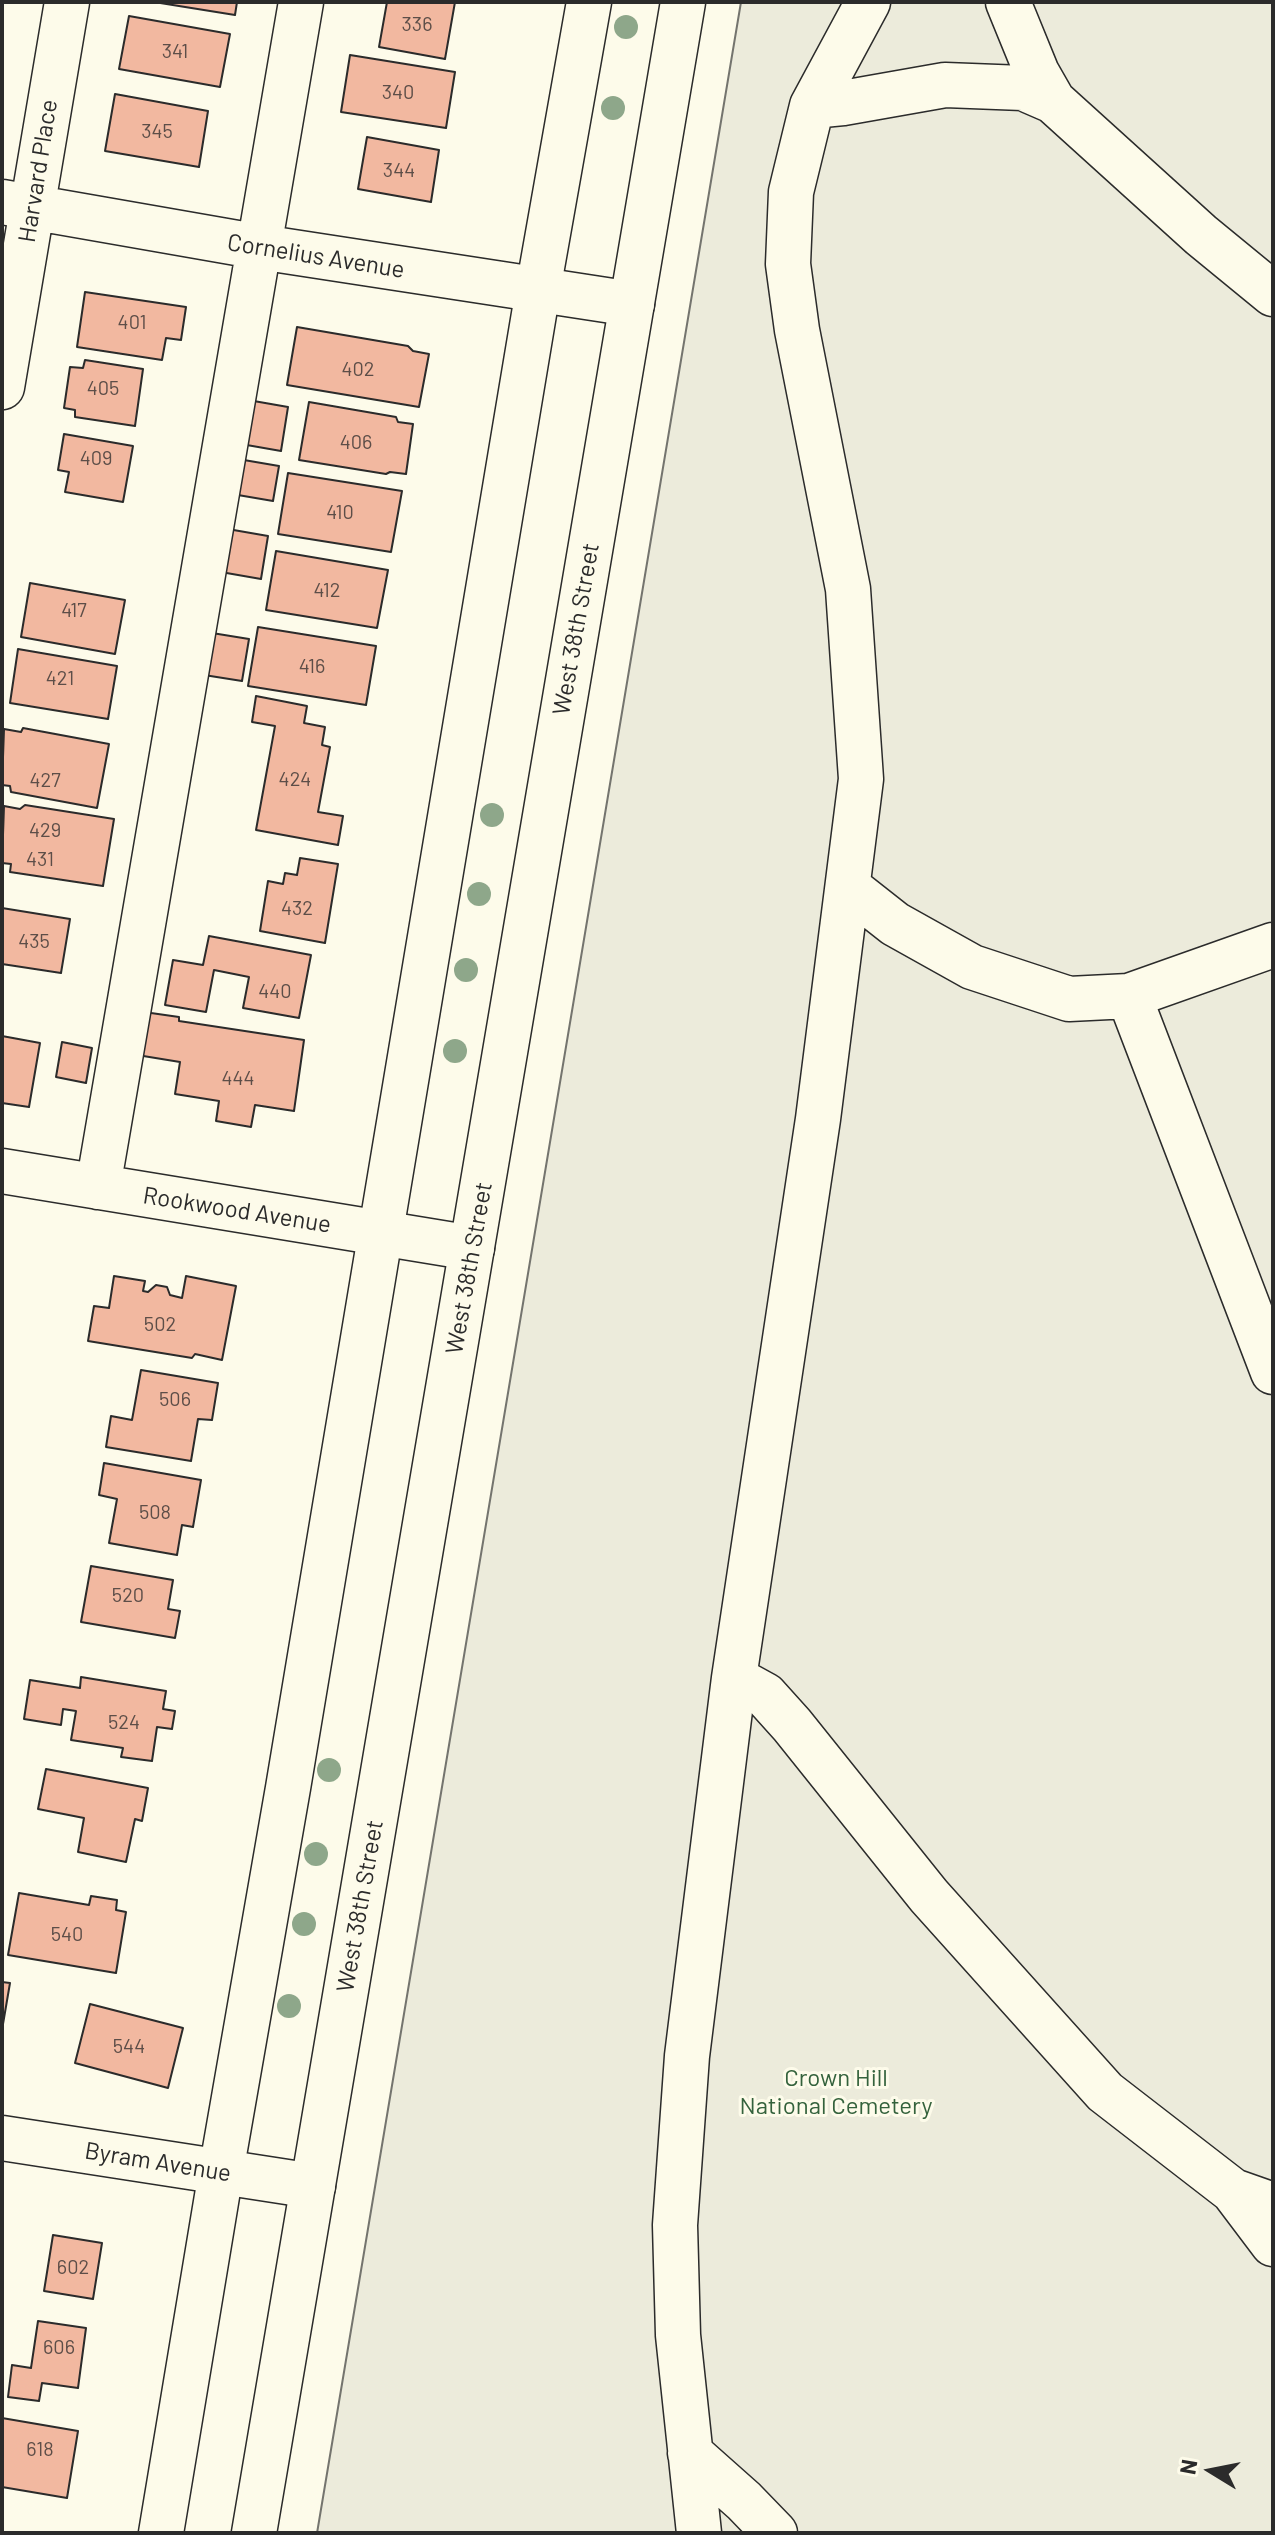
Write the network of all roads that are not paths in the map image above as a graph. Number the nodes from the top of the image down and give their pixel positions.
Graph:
1 (67, 2) edge
2 (301, 2) edge
3 (589, 2) edge
4 (683, 2) edge
5 (868, 2) edge
6 (1008, 2) edge
7 (1053, 101) junction
8 (812, 106) junction
9 (17, 205) edge
10 (260, 247) junction
11 (538, 290) junction
12 (1273, 294) edge
13 (632, 304) junction
14 (2, 387) edge
15 (848, 887) junction
16 (1273, 945) edge
17 (1129, 996) junction
18 (2, 1171) edge
19 (98, 1187) junction
20 (381, 1233) junction
21 (472, 1248) junction
22 (1273, 1372) edge
23 (734, 1678) junction
24 (2, 2138) edge
25 (221, 2172) junction
26 (313, 2186) junction
27 (1233, 2191) junction
28 (1273, 2205) edge
29 (1273, 2244) edge
30 (690, 2453) junction
31 (161, 2533) edge
32 (254, 2533) edge
33 (699, 2533) edge
34 (775, 2533) edge

1 - 9 main road, Harvard Place
2 - 10 main road
3 - 11 main road
4 - 13 main road, West 38th Street
5 - 8 main road
6 - 7 main road
7 - 8 main road
7 - 12 main road
8 - 15 main road
9 - 10 main road, Cornelius Avenue
9 - 14 main road, Harvard Place
10 - 11 main road, Cornelius Avenue
10 - 19 main road
11 - 13 main road, Cornelius Avenue
11 - 20 main road
13 - 21 main road, West 38th Street
15 - 17 main road
15 - 23 main road
16 - 17 main road
17 - 22 main road
18 - 19 main road, Rookwood Avenue
19 - 20 main road, Rookwood Avenue
20 - 21 main road, Rookwood Avenue
20 - 25 main road
21 - 26 main road, West 38th Street
23 - 27 main road
23 - 30 main road
24 - 25 main road, Byram Avenue
25 - 26 main road, Byram Avenue
25 - 31 main road
26 - 32 main road, West 38th Street
27 - 28 main road
27 - 29 main road
30 - 33 main road
30 - 34 main road

